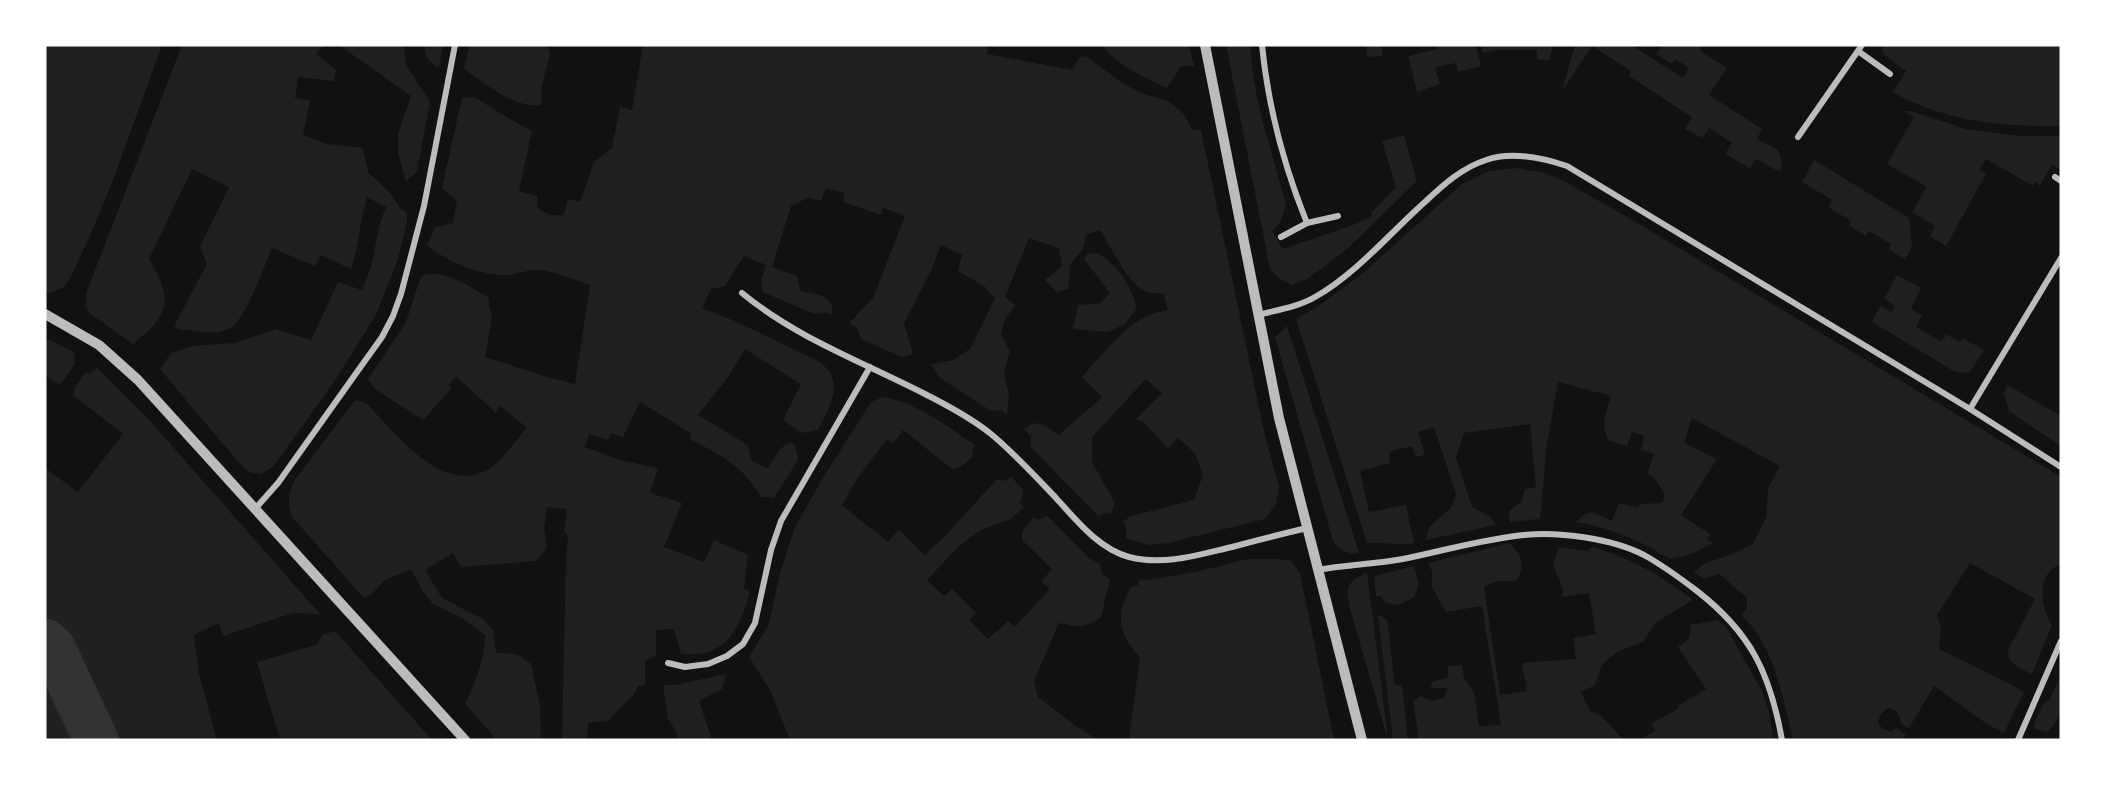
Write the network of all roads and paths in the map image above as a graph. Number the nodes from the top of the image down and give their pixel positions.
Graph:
1 (455, 45) edge
2 (1205, 45) edge
3 (1262, 45) edge
4 (1860, 48) edge
5 (1890, 74) dead end
6 (1798, 137) dead end
7 (1338, 216) dead end
8 (1307, 223) junction
9 (1281, 237) dead end
10 (2061, 258) edge
11 (742, 293) dead end
12 (45, 314) edge
13 (1258, 315) junction
14 (870, 367) junction
15 (1970, 409) junction
16 (2061, 467) edge
17 (255, 509) junction
18 (1307, 528) junction
19 (1317, 570) junction
20 (2061, 641) edge
21 (668, 663) dead end
22 (465, 740) edge
23 (1362, 740) edge
24 (1782, 740) edge
25 (2018, 740) edge

1 - 17 street
2 - 13 street
3 - 8 street
4 - 5 street
4 - 6 street
7 - 8 street
8 - 9 street
10 - 15 street
11 - 14 street
12 - 17 street
13 - 15 street
13 - 18 street
14 - 18 street
14 - 21 street
15 - 16 street
17 - 22 street
18 - 19 street
19 - 23 street
19 - 24 street
20 - 25 street

